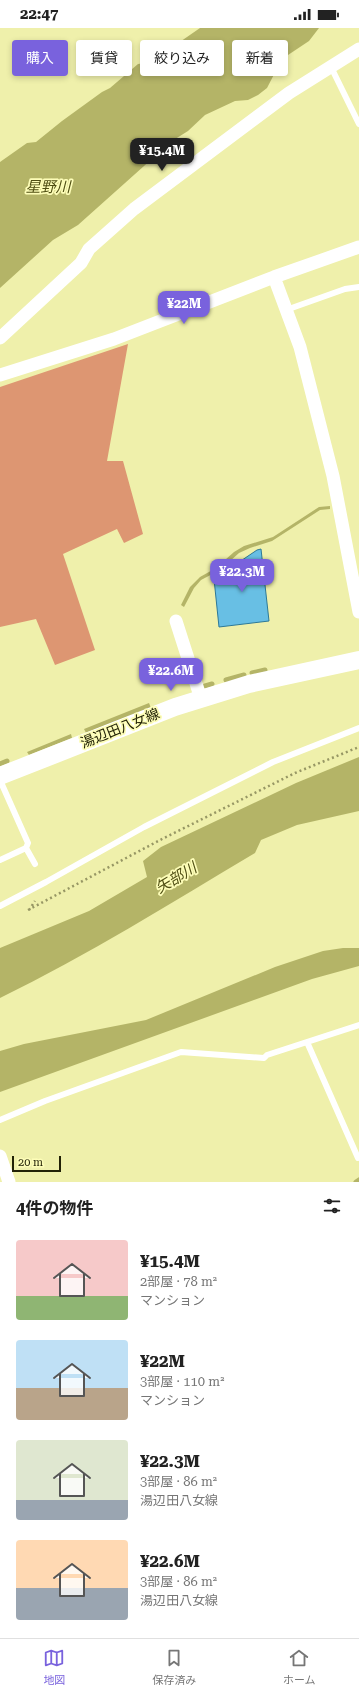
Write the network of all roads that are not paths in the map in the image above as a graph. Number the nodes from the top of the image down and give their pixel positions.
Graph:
1 (359, 49) edge
2 (331, 67) junction
3 (359, 124) edge
4 (359, 247) edge
5 (274, 277) junction
6 (359, 287) edge
7 (286, 310) junction
8 (0, 338) edge
9 (0, 375) edge
10 (359, 612) edge
11 (176, 621) dead end
12 (359, 660) edge
13 (201, 698) junction
14 (359, 728) edge
15 (0, 776) edge
16 (0, 780) edge
17 (26, 848) junction
18 (0, 860) edge
19 (34, 864) dead end
20 (0, 906) edge
21 (359, 1025) edge
22 (307, 1042) junction
23 (0, 1120) edge
24 (0, 1156) edge
25 (358, 1158) dead end
26 (9, 1182) edge

1 - 2 street
2 - 3 lane
2 - 8 street
4 - 5 street
5 - 7 street
5 - 9 street
6 - 7 lane
7 - 10 street
11 - 13 street
12 - 13 main road, 湯辺田八女線
13 - 15 main road, 湯辺田八女線
14 - 20 lane
16 - 17 lane
17 - 18 lane
17 - 19 lane
21 - 22 lane
22 - 23 lane
22 - 25 lane
24 - 26 street

